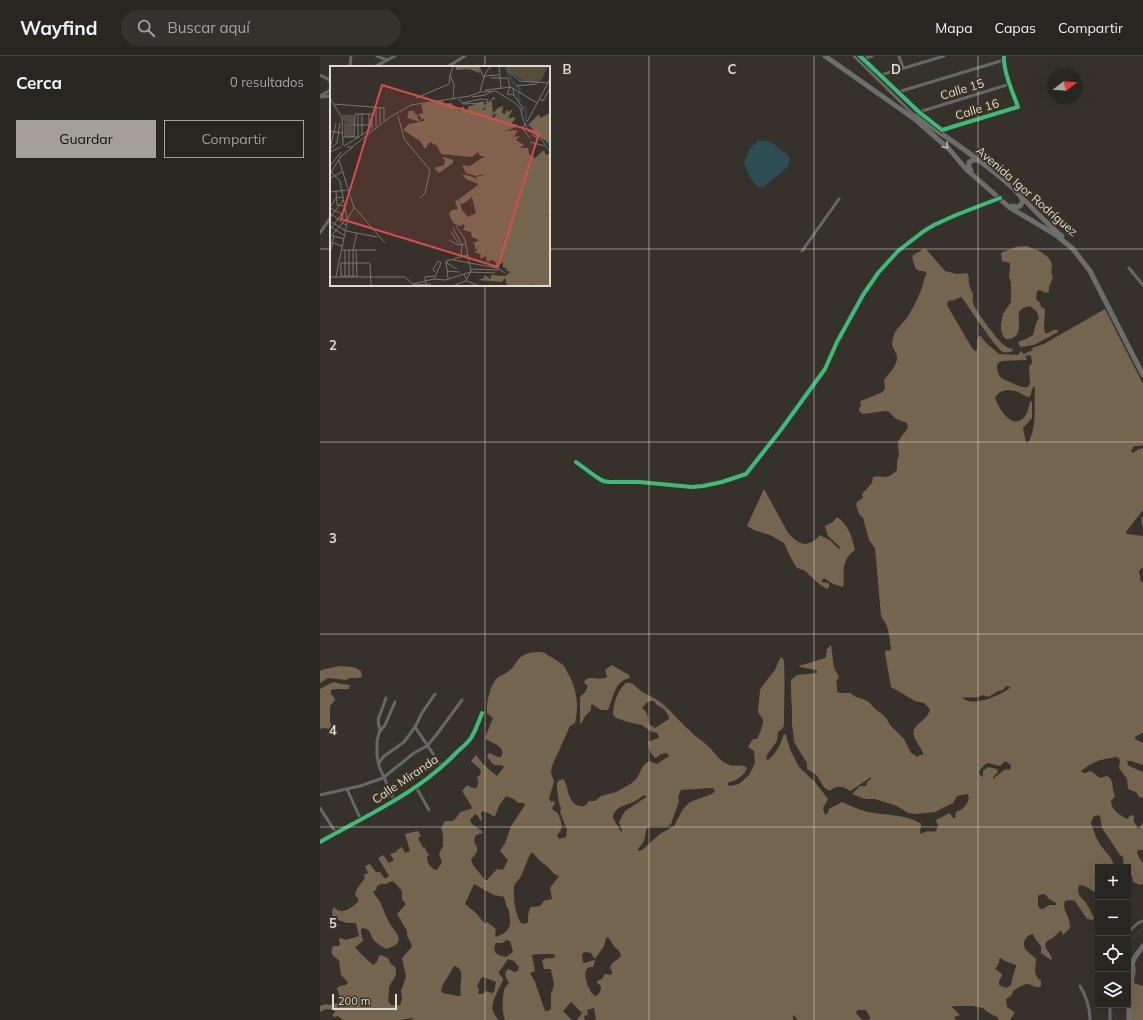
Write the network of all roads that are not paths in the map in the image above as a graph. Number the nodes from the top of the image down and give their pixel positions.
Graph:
1 (351, 56) edge
2 (377, 56) edge
3 (395, 56) edge
4 (465, 56) edge
5 (825, 56) edge
6 (830, 56) edge
7 (854, 56) edge
8 (872, 56) edge
9 (899, 56) edge
10 (944, 56) edge
11 (1004, 56) edge
12 (862, 57) edge
13 (387, 60) junction
14 (1004, 60) junction
15 (350, 66) edge
16 (376, 66) edge
17 (449, 66) edge
18 (903, 68) junction
19 (320, 75) edge
20 (881, 75) junction
21 (330, 82) edge
22 (1010, 84) junction
23 (330, 91) edge
24 (898, 92) junction
25 (320, 96) edge
26 (916, 113) junction
27 (980, 161) junction
28 (973, 175) junction
29 (1021, 195) junction
30 (998, 197) junction
31 (839, 199) dead end
32 (330, 218) edge
33 (320, 233) edge
34 (802, 252) dead end
35 (1129, 268) dead end
36 (1143, 285) edge
37 (1143, 369) edge
38 (1143, 375) edge
39 (576, 462) dead end
40 (1143, 518) edge
41 (1143, 524) edge
42 (435, 694) dead end
43 (386, 698) dead end
44 (462, 700) dead end
45 (395, 702) dead end
46 (482, 713) dead end
47 (415, 727) junction
48 (380, 731) junction
49 (427, 746) junction
50 (379, 762) junction
51 (442, 767) junction
52 (384, 777) junction
53 (416, 787) junction
54 (347, 789) junction
55 (320, 795) edge
56 (394, 800) junction
57 (320, 808) edge
58 (429, 810) dead end
59 (361, 820) junction
60 (336, 833) junction
61 (320, 842) edge
62 (1143, 920) edge
63 (1131, 929) edge
64 (1143, 946) edge
65 (1133, 962) junction
66 (1131, 964) edge
67 (1080, 986) dead end
68 (1110, 1008) edge
69 (1090, 1020) edge
70 (1110, 1020) edge
71 (1129, 1020) edge

1 - 15 street
2 - 13 street
3 - 13 street
4 - 17 street
5 -> 28 highway, Avenida Igor Rodríguez
6 - 26 highway, Avenida Igor Rodríguez
7 - 26 street
8 - 12 street
9 - 18 street
10 - 18 street
11 - 14 street
12 - 20 street
13 - 16 street
14 - 22 street
14 - 24 street
18 - 20 street
19 - 21 street
20 - 24 street
22 - 26 street, Calle 15
22 - 26 street, Calle 16
23 - 25 street
24 - 26 street
26 - 27 highway, Avenida Igor Rodríguez
27 - 28 highway
27 - 29 highway, Avenida Igor Rodríguez
28 - 30 highway, Avenida Igor Rodríguez
29 - 30 highway
29 - 37 highway, Avenida Igor Rodríguez
30 - 38 highway, Avenida Igor Rodríguez
30 - 39 street
31 - 34 street
32 - 33 street
35 - 36 street
40 - 41 street
42 - 47 street
43 - 48 street
44 - 49 street
45 - 48 street
46 - 51 street, Calle Miranda
47 - 49 street
47 - 50 street
48 - 50 street
49 - 51 street
49 - 52 street
50 - 52 street
51 - 53 street, Calle Miranda
52 - 54 street
52 - 56 street
53 - 56 street, Calle Miranda
53 - 58 street
54 - 55 street
54 - 59 street
56 - 59 street, Calle Miranda
57 - 60 street
59 - 60 street, Calle Miranda
60 - 61 street, Calle Miranda
62 - 63 street
64 - 65 highway
65 - 66 street
65 - 71 highway
67 - 69 street
68 - 70 street

